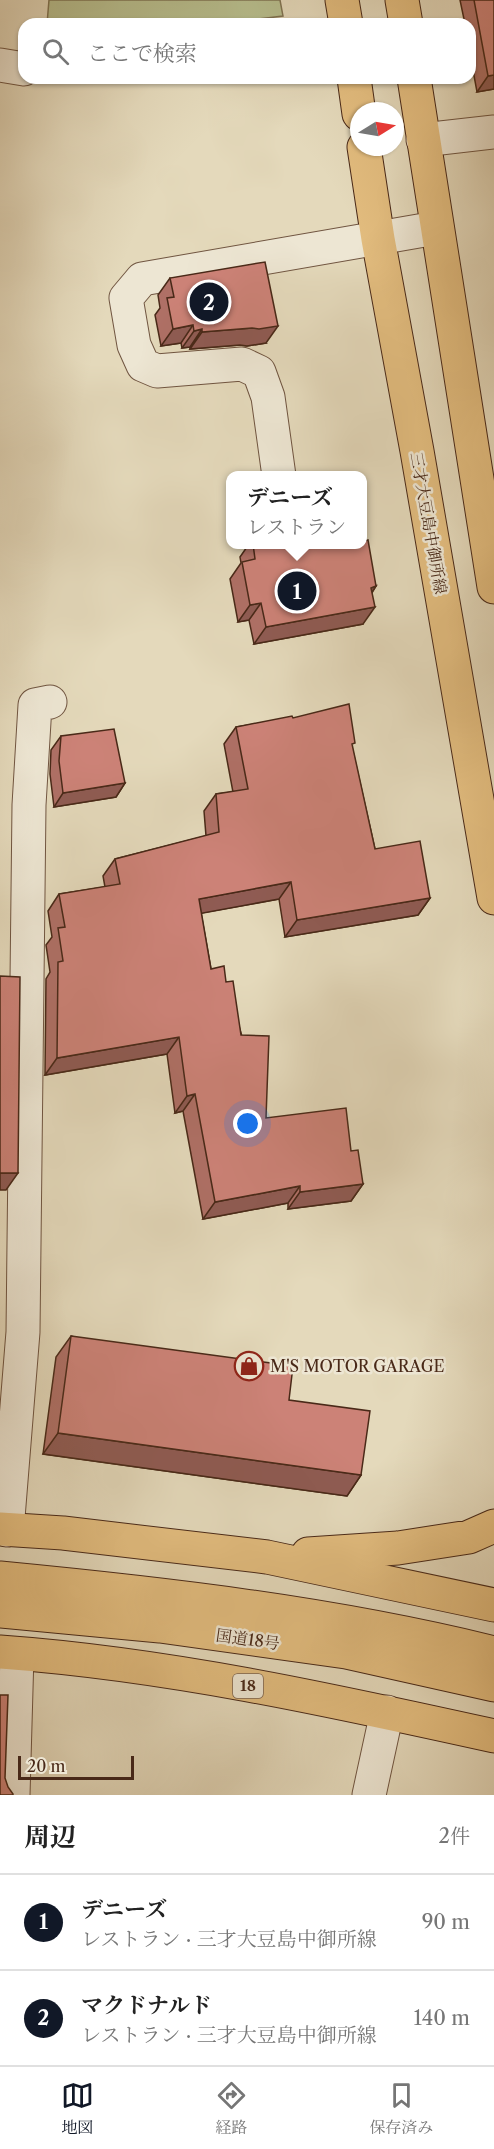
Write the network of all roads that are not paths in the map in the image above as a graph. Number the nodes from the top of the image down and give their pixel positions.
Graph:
1 (342, 0) edge
2 (402, 0) edge
3 (345, 18) edge
4 (405, 18) edge
5 (0, 65) edge
6 (18, 68) edge
7 (355, 84) edge
8 (415, 84) edge
9 (357, 102) edge
10 (494, 132) edge
11 (423, 140) junction
12 (365, 156) edge
13 (436, 228) junction
14 (378, 239) junction
15 (278, 471) edge
16 (494, 587) edge
17 (50, 702) dead end
18 (494, 898) edge
19 (494, 1526) edge
20 (3, 1529) edge
21 (267, 1557) junction
22 (0, 1578) edge
23 (494, 1605) edge
24 (0, 1611) edge
25 (9, 1653) edge
26 (494, 1653) edge
27 (494, 1685) edge
28 (387, 1712) junction
29 (494, 1736) edge
30 (13, 1795) edge
31 (369, 1795) edge

1 - 3 main road
2 - 4 main road
5 - 6 street
7 - 9 main road
8 - 11 main road
10 - 11 street
11 - 13 main road
12 - 14 main road, 三才大豆島中御所線
13 - 14 street
13 - 16 main road
14 - 15 street
14 - 18 main road, 三才大豆島中御所線
17 - 20 street
19 - 21 main road
20 - 21 main road
21 - 23 main road
22 - 26 main road, 国道18号
24 - 27 main road, 国道18号
25 - 28 main road, 18
25 - 30 street
28 - 29 main road, 18
28 - 31 street

